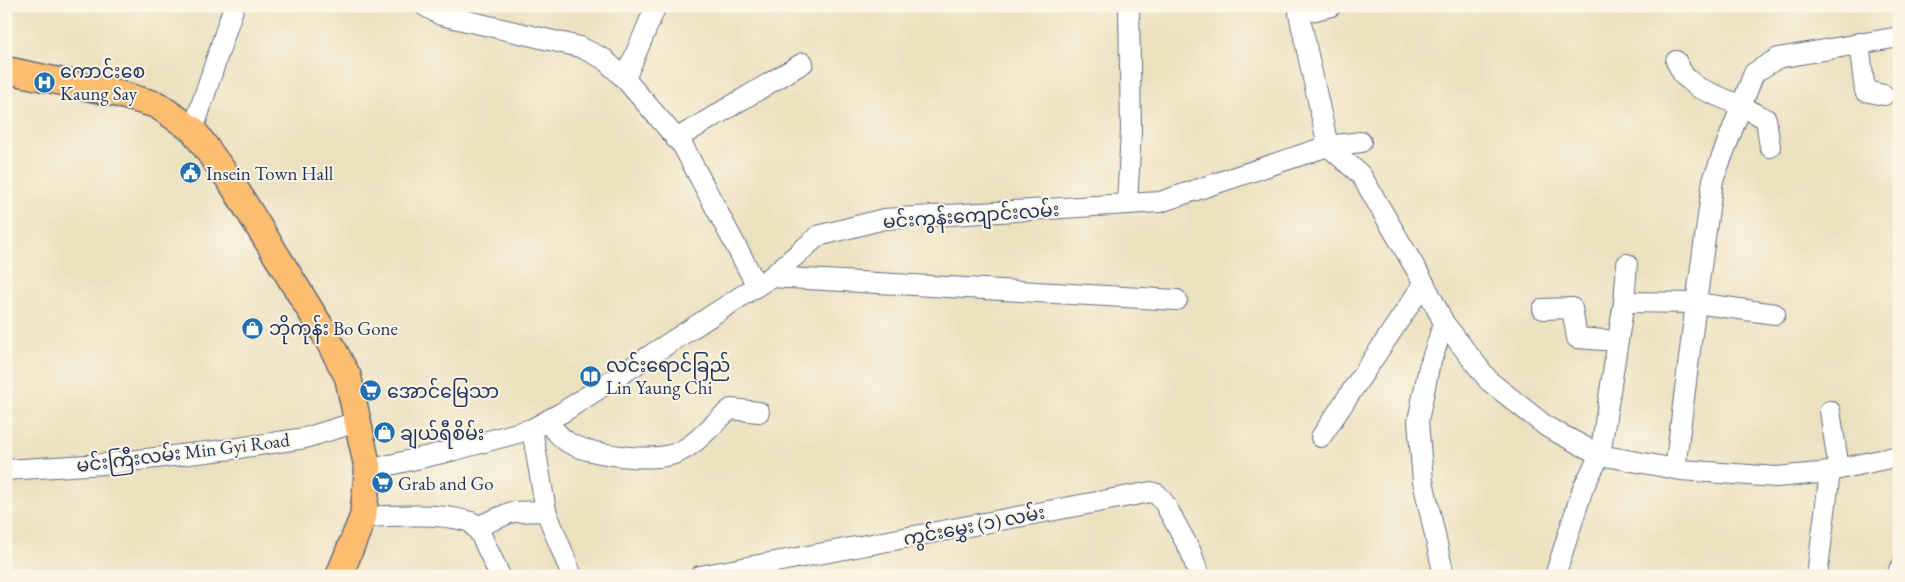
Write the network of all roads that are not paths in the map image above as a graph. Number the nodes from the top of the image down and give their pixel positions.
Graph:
1 (234, 6) edge
2 (425, 6) edge
3 (656, 6) edge
4 (1129, 6) edge
5 (1331, 6) edge
6 (1899, 37) edge
7 (1859, 43) junction
8 (1676, 61) dead end
9 (803, 63) dead end
10 (6, 70) edge
11 (625, 79) junction
12 (1884, 95) dead end
13 (1741, 106) junction
14 (192, 130) junction
15 (676, 139) junction
16 (1361, 142) dead end
17 (1328, 146) junction
18 (1770, 147) dead end
19 (1127, 204) junction
20 (1627, 264) dead end
21 (764, 282) junction
22 (1424, 283) junction
23 (1177, 300) dead end
24 (1624, 302) junction
25 (1696, 303) junction
26 (1543, 309) dead end
27 (1775, 314) dead end
28 (1444, 323) junction
29 (1618, 341) junction
30 (1830, 410) dead end
31 (759, 412) dead end
32 (357, 422) junction
33 (540, 425) junction
34 (1321, 437) dead end
35 (1600, 456) junction
36 (1898, 462) edge
37 (1675, 469) junction
38 (6, 470) edge
39 (368, 470) junction
40 (1834, 471) junction
41 (546, 511) junction
42 (363, 517) junction
43 (471, 522) junction
44 (1899, 570) edge
45 (339, 576) edge
46 (500, 576) edge
47 (572, 576) edge
48 (700, 576) edge
49 (1199, 576) edge
50 (1444, 576) edge
51 (1555, 576) edge
52 (1817, 576) edge
53 (1898, 576) edge

1 - 14 street
2 - 11 street
3 - 11 street
4 - 19 street
5 - 17 street
6 - 7 street
7 - 12 street
7 - 13 street
8 - 13 street
9 - 15 street
10 - 14 main road
11 - 15 street
13 - 18 street
13 - 25 street
14 - 32 main road
15 - 21 street
16 - 17 street, မင်းကွန်းကျောင်းလမ်း
17 - 19 street, မင်းကွန်းကျောင်းလမ်း
17 - 22 street
19 - 21 street, မင်းကွန်းကျောင်းလမ်း
20 - 24 street
21 - 23 street
21 - 33 street, မင်းကွန်းကျောင်းလမ်း
22 - 28 street
22 - 34 street
24 - 25 street
24 - 29 street
25 - 27 street
25 - 37 street
26 - 29 street
28 - 35 street
28 - 50 street
29 - 35 street
30 - 40 street
31 - 33 street
32 - 38 street, မင်းကြီးလမ်း Min Gyi Road
32 - 39 main road
33 - 39 street, မင်းကွန်းကျောင်းလမ်း
33 - 41 street
35 - 37 street
35 - 51 street
36 - 40 street
37 - 40 street
39 - 42 main road
40 - 52 street
41 - 43 street
41 - 47 street
42 - 43 street
42 - 45 main road
43 - 46 street
44 - 53 street
48 - 49 street, ကွင်းမွှေး (၁) လမ်း

